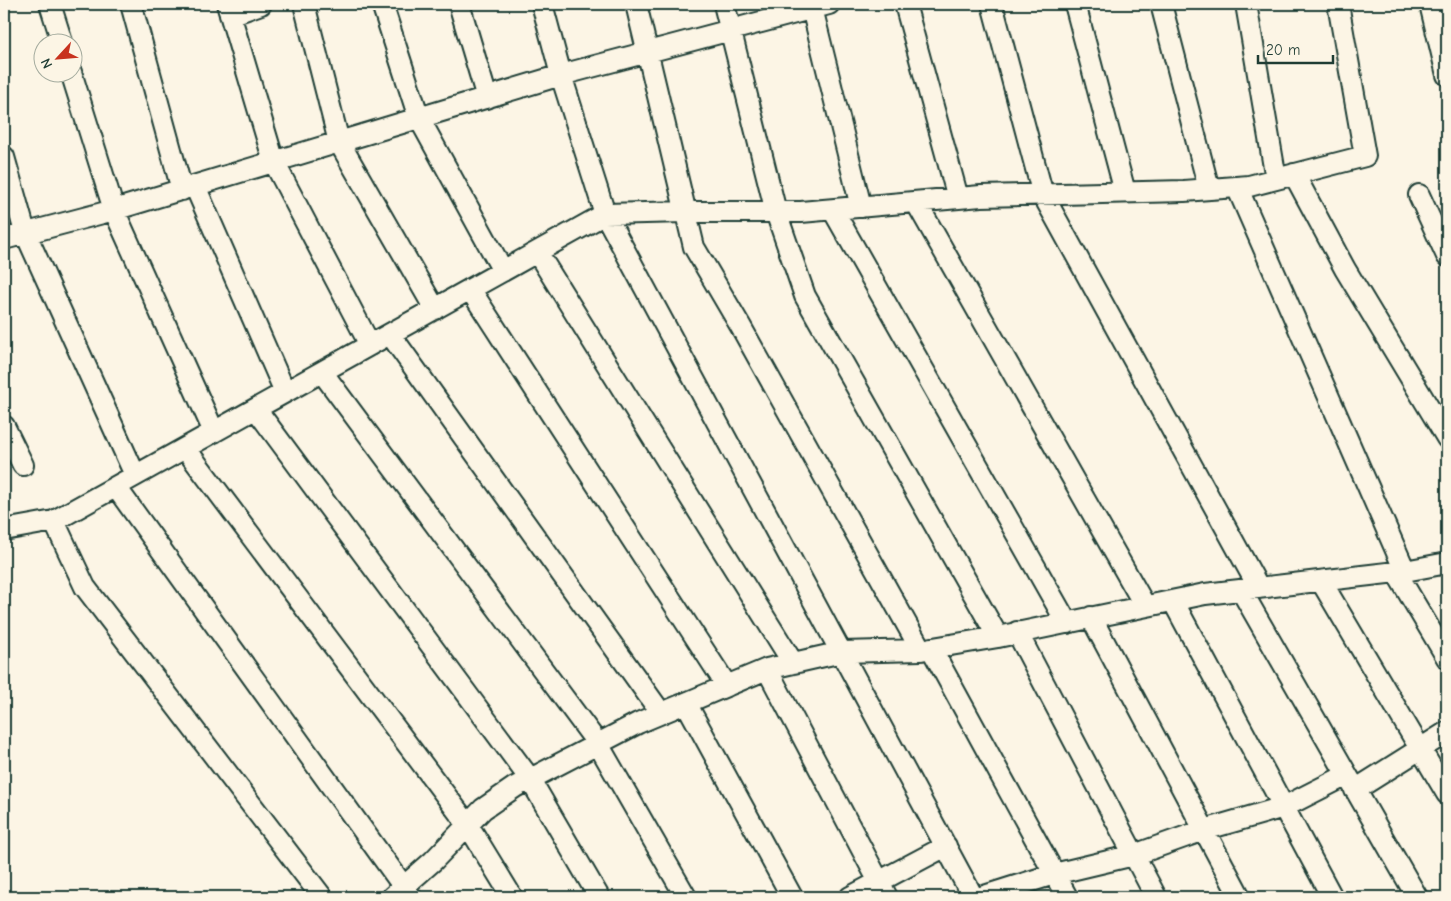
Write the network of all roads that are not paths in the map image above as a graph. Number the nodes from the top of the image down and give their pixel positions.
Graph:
1 (50, 4) edge
2 (130, 4) edge
3 (260, 4) edge
4 (304, 4) edge
5 (382, 4) edge
6 (459, 4) edge
7 (542, 4) edge
8 (636, 4) edge
9 (724, 4) edge
10 (905, 4) edge
11 (992, 4) edge
12 (1075, 4) edge
13 (1161, 4) edge
14 (1246, 4) edge
15 (1338, 4) edge
16 (1430, 4) edge
17 (818, 5) edge
18 (228, 9) edge
19 (730, 30) junction
20 (59, 32) edge
21 (648, 52) junction
22 (561, 75) junction
23 (1447, 75) edge
24 (74, 82) edge
25 (487, 98) junction
26 (419, 118) junction
27 (339, 142) junction
28 (4, 157) edge
29 (274, 162) junction
30 (1285, 176) junction
31 (1237, 187) junction
32 (188, 188) junction
33 (1209, 189) junction
34 (1125, 192) junction
35 (1043, 195) junction
36 (1419, 195) dead end
37 (958, 198) junction
38 (916, 202) junction
39 (861, 207) junction
40 (114, 210) junction
41 (833, 210) junction
42 (685, 212) junction
43 (776, 212) junction
44 (605, 214) junction
45 (25, 232) junction
46 (4, 239) edge
47 (536, 252) junction
48 (1447, 256) edge
49 (503, 271) junction
50 (470, 290) junction
51 (435, 309) junction
52 (390, 334) junction
53 (370, 345) junction
54 (322, 372) junction
55 (285, 392) junction
56 (256, 409) junction
57 (4, 426) edge
58 (214, 432) junction
59 (1447, 438) edge
60 (185, 448) junction
61 (23, 465) dead end
62 (136, 475) junction
63 (116, 487) junction
64 (54, 521) junction
65 (4, 530) edge
66 (1447, 563) edge
67 (1400, 572) junction
68 (1321, 581) junction
69 (1250, 589) junction
70 (1173, 600) junction
71 (1145, 606) junction
72 (1091, 618) junction
73 (1067, 623) junction
74 (1008, 634) junction
75 (926, 649) junction
76 (842, 652) junction
77 (1447, 658) edge
78 (793, 663) junction
79 (767, 669) junction
80 (727, 686) junction
81 (686, 703) junction
82 (661, 713) junction
83 (1447, 732) edge
84 (598, 744) junction
85 (1420, 749) junction
86 (530, 779) junction
87 (1351, 782) junction
88 (1447, 794) edge
89 (1284, 807) junction
90 (468, 825) junction
91 (1204, 830) junction
92 (946, 846) junction
93 (1134, 855) junction
94 (1054, 874) junction
95 (883, 889) edge
96 (402, 894) edge
97 (322, 897) edge
98 (512, 897) edge
99 (599, 897) edge
100 (686, 897) edge
101 (792, 897) edge
102 (850, 897) edge
103 (974, 897) edge
104 (980, 897) edge
105 (1067, 897) edge
106 (1156, 897) edge
107 (1240, 897) edge
108 (1332, 897) edge
109 (1417, 897) edge

1 - 20 street
2 - 32 street
3 - 18 street
4 - 27 street
5 - 26 street
6 - 25 street
7 - 22 street
8 - 21 street
9 - 19 street
10 - 37 street
11 - 35 street
12 - 34 street
13 - 33 street
14 - 30 street
15 - 30 street
16 - 23 street
17 - 19 street
17 - 39 street
18 - 29 street
19 - 21 street
19 - 43 street
21 - 22 street
21 - 42 street
22 - 25 street
22 - 44 street
24 - 40 street
25 - 26 street
26 - 27 street
26 - 49 street
27 - 29 street
27 - 51 street
28 - 45 street
29 - 32 street
29 - 53 street
30 - 31 street
30 - 59 street
31 - 33 street
31 - 67 street
32 - 40 street
32 - 55 street
33 - 34 street
34 - 35 street
35 - 37 street
35 - 69 street
36 - 48 street
37 - 38 street
38 - 39 street
38 - 71 street
39 - 41 street
40 - 45 street
40 - 58 street
41 - 43 street
41 - 73 street
42 - 43 street
42 - 44 street
42 - 75 street
43 - 74 street
44 - 47 street
44 - 76 street
45 - 46 street
45 - 62 street
47 - 49 street
47 - 78 street
49 - 50 street
50 - 51 street
50 - 80 street
51 - 52 street
52 - 53 street
52 - 82 street
53 - 54 street
54 - 55 street
54 - 84 street
55 - 56 street
56 - 58 street
56 - 86 street
57 - 61 street
58 - 60 street
60 - 62 street
60 - 90 street
62 - 63 street
63 - 64 street
63 - 96 street
64 - 65 street
64 - 97 street
66 - 67 street
67 - 68 street
67 - 77 street
68 - 69 street
68 - 85 street
69 - 70 street
69 - 87 street
70 - 71 street
70 - 89 street
71 - 72 street
72 - 73 street
72 - 91 street
73 - 74 street
74 - 75 street
74 - 93 street
75 - 76 street
75 - 94 street
76 - 78 street
76 - 92 street
78 - 79 street
79 - 80 street
79 - 95 street
80 - 81 street
81 - 82 street
81 - 101 street
82 - 84 street
83 - 85 street
84 - 86 street
84 - 100 street
85 - 87 street
85 - 88 street
86 - 90 street
86 - 99 street
87 - 89 street
87 - 109 street
89 - 91 street
89 - 108 street
90 - 96 street
90 - 98 street
91 - 93 street
91 - 107 street
92 - 95 street
92 - 103 street
93 - 94 street
93 - 106 street
94 - 104 street
94 - 105 street
95 - 102 street

